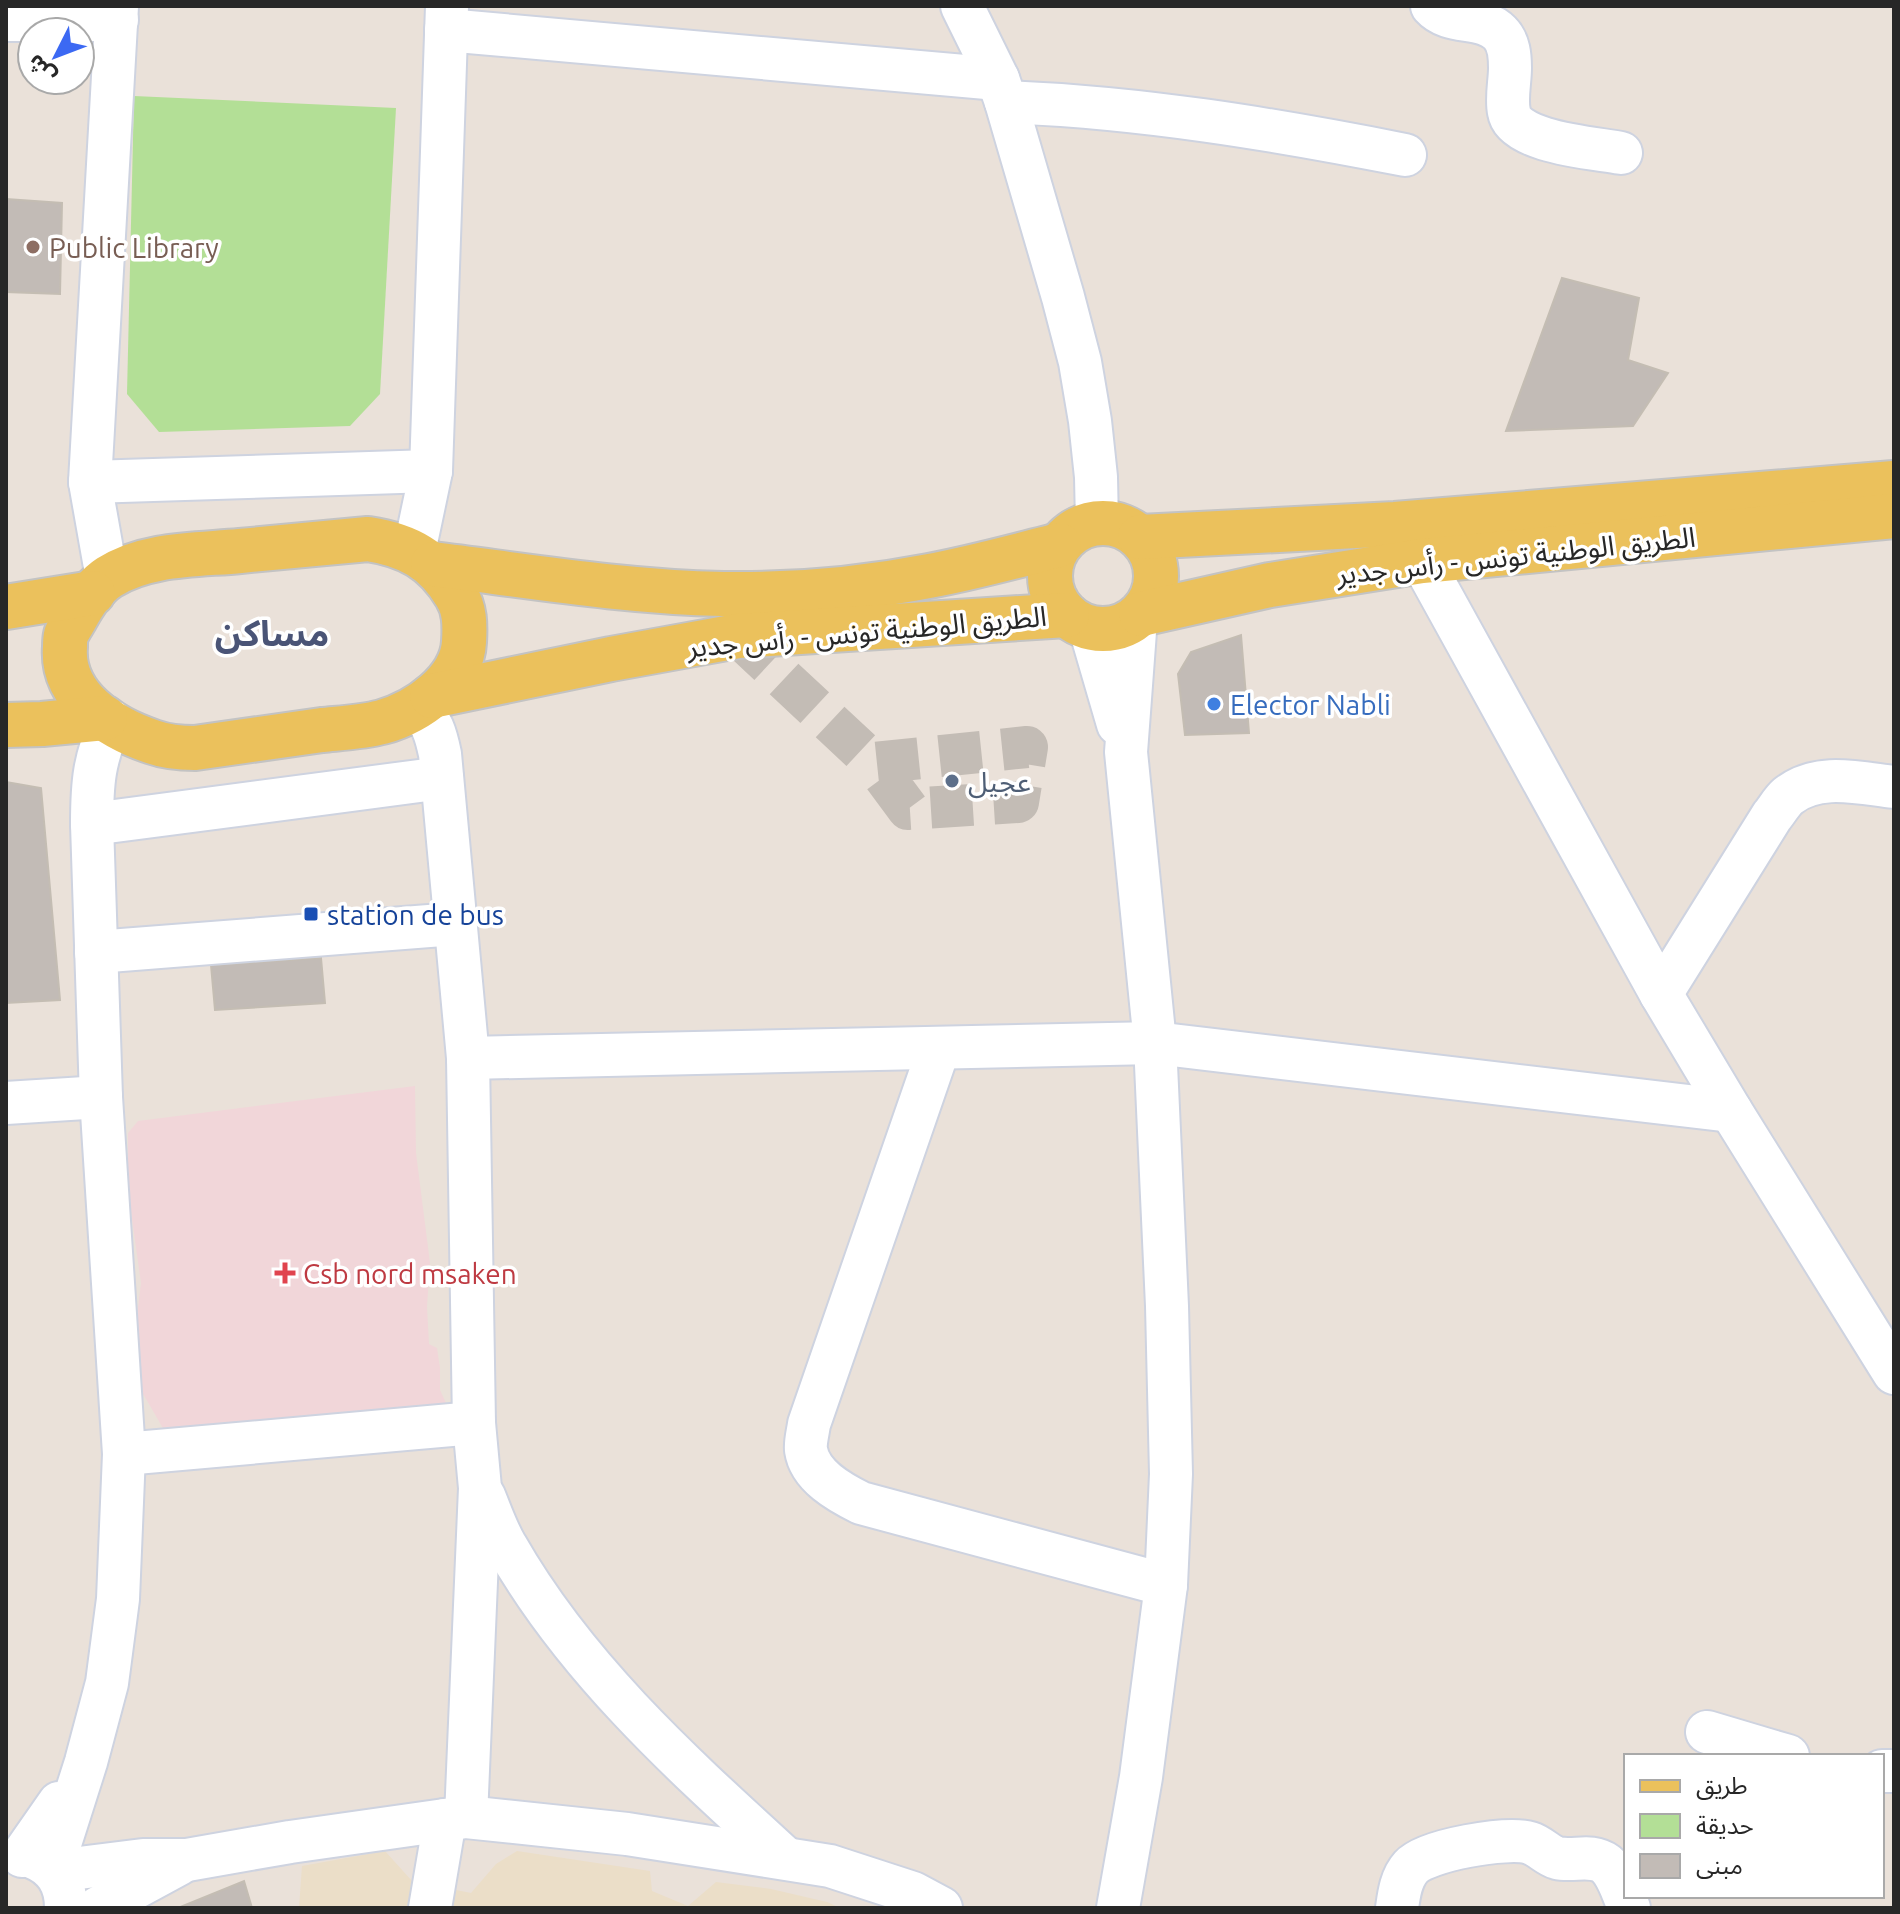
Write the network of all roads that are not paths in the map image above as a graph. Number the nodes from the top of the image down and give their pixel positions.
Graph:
1 (962, 6) edge
2 (1432, 6) edge
3 (117, 13) edge
4 (446, 18) edge
5 (6, 20) edge
6 (1002, 90) junction
7 (1621, 153) dead end
8 (1405, 155) dead end
9 (431, 471) junction
10 (90, 482) junction
11 (1894, 483) edge
12 (1894, 516) edge
13 (1097, 523) junction
14 (1140, 537) junction
15 (1059, 545) junction
16 (423, 558) junction
17 (1422, 561) junction
18 (100, 585) junction
19 (6, 607) edge
20 (1138, 616) junction
21 (1078, 621) junction
22 (424, 702) junction
23 (108, 720) junction
24 (6, 725) edge
25 (1126, 752) junction
26 (442, 778) junction
27 (1894, 787) edge
28 (92, 824) junction
29 (455, 924) junction
30 (96, 952) junction
31 (1661, 994) junction
32 (1155, 1043) junction
33 (939, 1048) junction
34 (468, 1058) junction
35 (101, 1097) junction
36 (6, 1103) edge
37 (1731, 1111) junction
38 (1894, 1373) edge
39 (474, 1423) junction
40 (124, 1454) junction
41 (480, 1488) junction
42 (1166, 1585) junction
43 (1707, 1732) dead end
44 (1781, 1754) edge
45 (456, 1818) junction
46 (785, 1858) junction
47 (187, 1860) junction
48 (40, 1873) edge
49 (1624, 1897) edge
50 (1107, 1907) edge
51 (98, 1908) edge
52 (430, 1908) edge
53 (941, 1908) edge
54 (1397, 1908) edge

1 - 6 street
2 - 7 street
3 - 5 street
3 - 10 street
4 - 6 street
4 - 9 street
6 - 8 street
6 - 13 street
9 - 10 street
9 - 16 street
10 - 18 street
11 - 14 main road, الطريق الوطنية تونس - رأس جدير
12 - 17 main road, الطريق الوطنية تونس - رأس جدير
13 - 14 main road
13 - 15 main road
14 - 20 main road
15 - 16 main road, الطريق الوطنية تونس - رأس جدير
15 - 21 main road
16 - 18 main road, الطريق الوطنية تونس - رأس جدير
16 - 22 main road
17 - 20 main road, الطريق الوطنية تونس - رأس جدير
17 - 31 street
18 - 19 main road
18 - 23 main road, الطريق الوطنية تونس - رأس جدير
20 - 21 main road
20 - 25 street
21 - 22 main road, الطريق الوطنية تونس - رأس جدير
21 - 25 street
22 - 23 main road, الطريق الوطنية تونس - رأس جدير
22 - 26 street
23 - 24 main road
23 - 28 street
25 - 32 street
26 - 28 street
26 - 29 street
27 - 31 street
28 - 30 street
29 - 30 street
29 - 34 street
30 - 35 street
31 - 37 street
32 - 33 street
32 - 37 street
32 - 42 street
33 - 34 street
33 - 42 street
34 - 39 street
35 - 36 street
35 - 40 street
37 - 38 street
39 - 40 street
39 - 41 street
40 - 48 street
41 - 45 street
41 - 46 street
42 - 50 street
43 - 44 street
45 - 46 street
45 - 47 street
45 - 52 street
46 - 53 street
47 - 48 street
47 - 51 street
49 - 54 street

